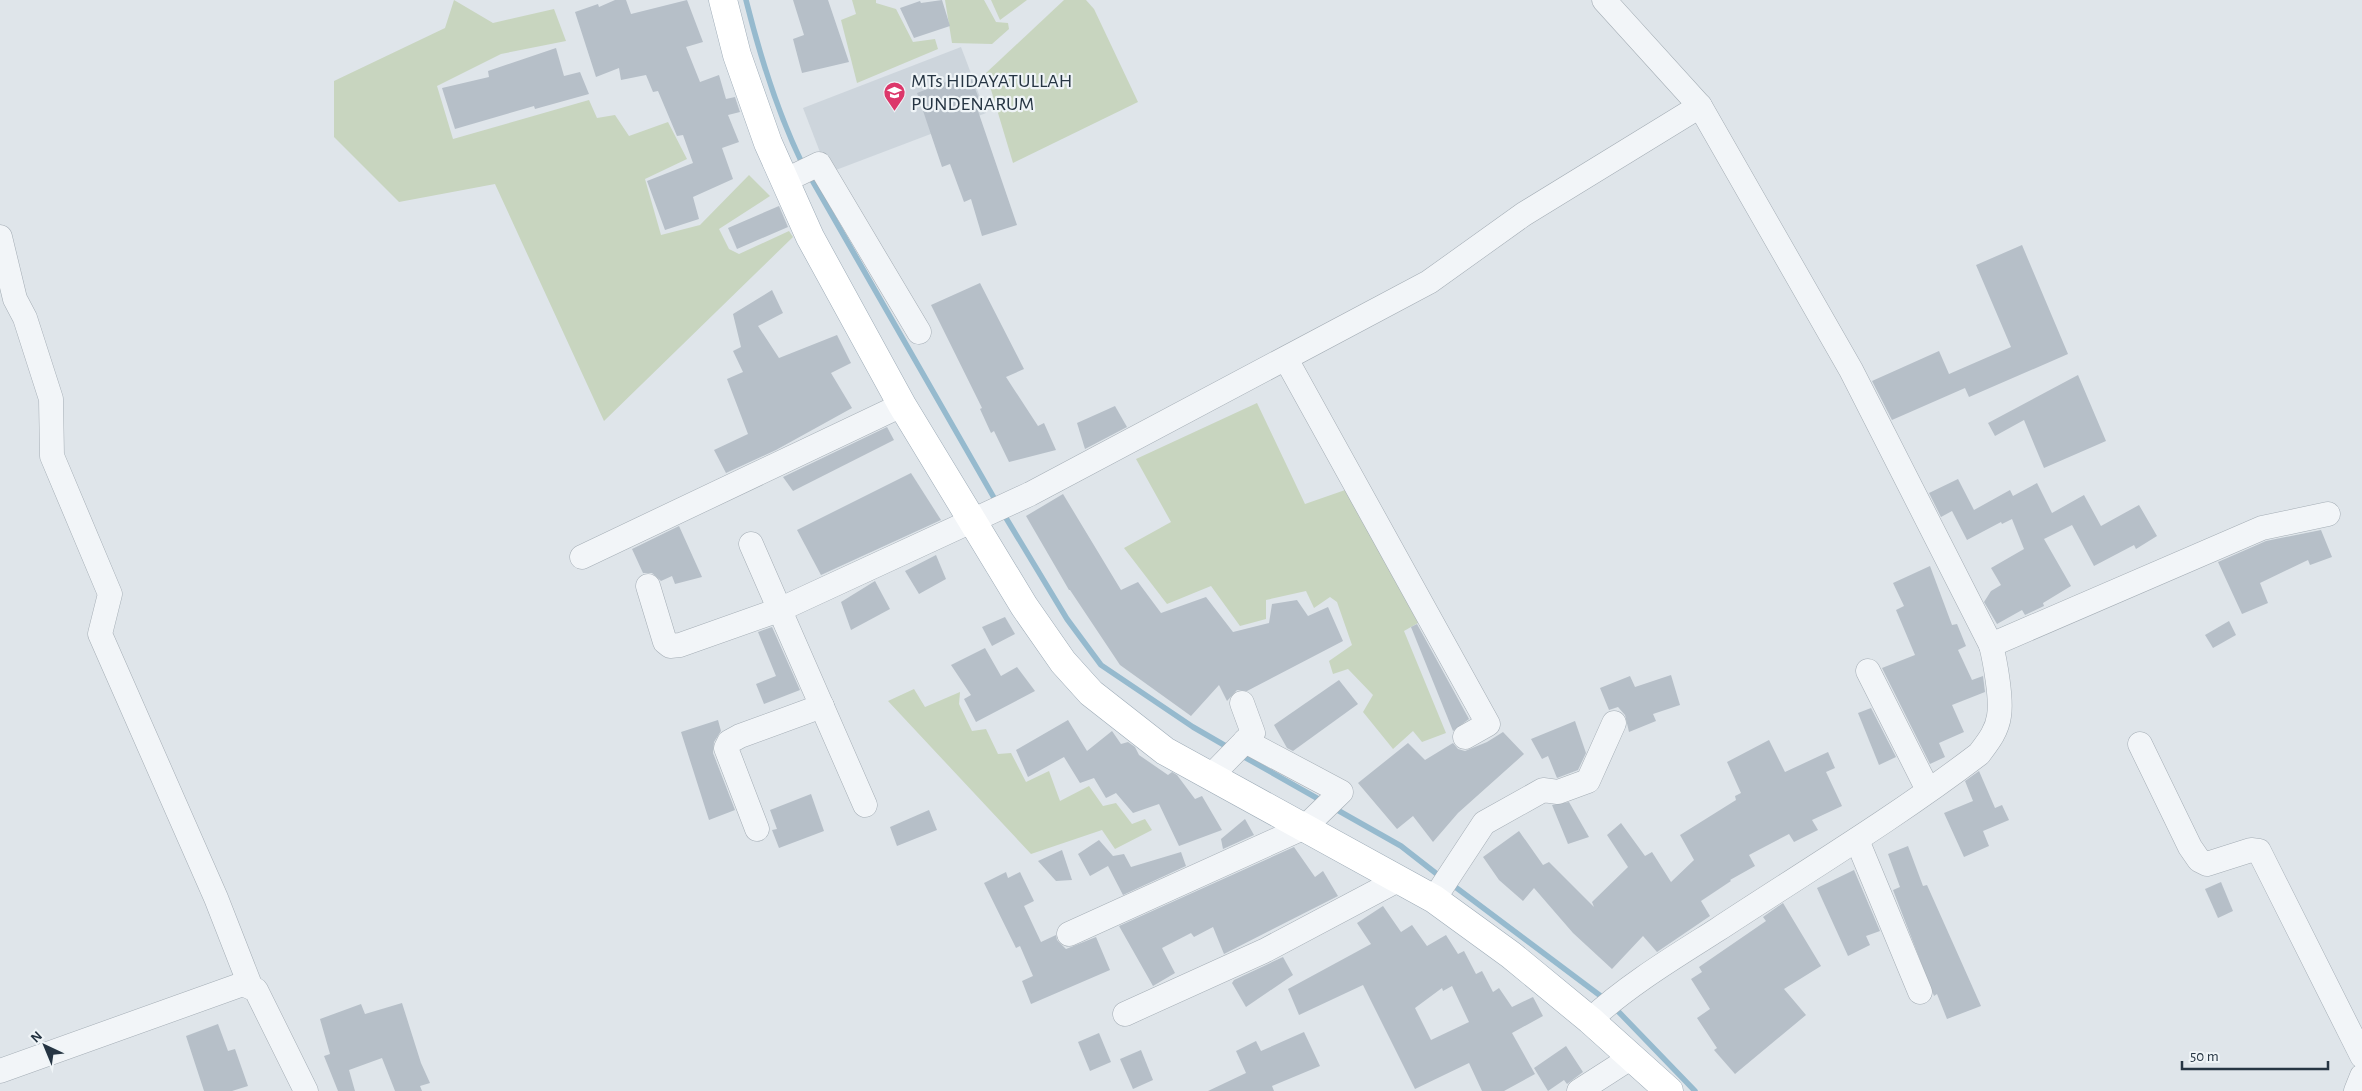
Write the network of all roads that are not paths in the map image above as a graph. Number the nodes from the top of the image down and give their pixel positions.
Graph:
1 (723, 0) edge
2 (1604, 0) edge
3 (1700, 106) junction
4 (798, 175) junction
5 (0, 237) edge
6 (919, 332) dead end
7 (1286, 359) junction
8 (902, 405) junction
9 (2328, 514) dead end
10 (979, 518) junction
11 (750, 544) dead end
12 (582, 557) dead end
13 (648, 586) dead end
14 (779, 610) junction
15 (1990, 645) junction
16 (1868, 671) dead end
17 (1242, 703) dead end
18 (822, 706) junction
19 (1614, 723) dead end
20 (1465, 738) dead end
21 (2140, 744) dead end
22 (1231, 755) junction
23 (1928, 790) junction
24 (865, 805) dead end
25 (1320, 812) junction
26 (757, 829) dead end
27 (1857, 840) junction
28 (1398, 880) junction
29 (1437, 894) junction
30 (1069, 934) dead end
31 (250, 985) junction
32 (1920, 992) dead end
33 (1125, 1014) dead end
34 (1594, 1016) junction
35 (2362, 1056) edge
36 (1632, 1057) junction
37 (0, 1070) edge
38 (2362, 1076) edge
39 (306, 1091) edge
40 (1579, 1091) edge
41 (1669, 1091) edge
42 (2356, 1091) edge

1 - 4 main road
2 - 3 street
3 - 7 street
3 - 15 street
4 - 6 street
4 - 8 main road
5 - 31 street
7 - 10 street
7 - 20 street
8 - 10 main road
8 - 12 street
9 - 15 street
10 - 14 street
10 - 22 main road
11 - 14 street
13 - 14 street
14 - 18 street
15 - 23 street
16 - 23 street
17 - 22 street
18 - 24 street
18 - 26 street
19 - 29 street
21 - 35 street
22 - 25 main road
22 - 25 street
23 - 27 street
25 - 28 main road
25 - 30 street
27 - 32 street
27 - 34 street
28 - 29 main road
28 - 33 street
29 - 34 main road
31 - 37 street
31 - 39 street
34 - 36 main road
36 - 40 street
36 - 41 main road
38 - 42 street

